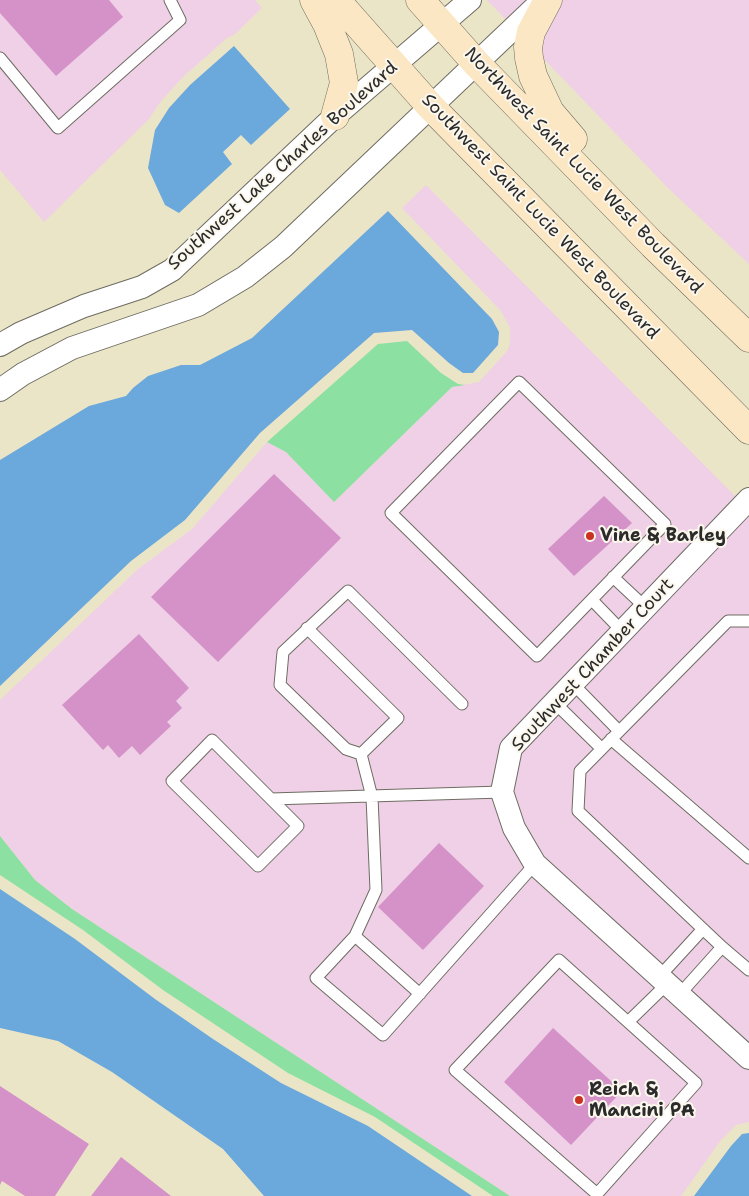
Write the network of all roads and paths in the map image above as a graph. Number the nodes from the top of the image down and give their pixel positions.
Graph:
1 (170, 0) edge
2 (314, 0) edge
3 (336, 0) edge
4 (420, 0) edge
5 (470, 0) edge
6 (543, 0) edge
7 (548, 0) edge
8 (442, 24) junction
9 (0, 58) edge
10 (475, 62) junction
11 (393, 65) junction
12 (430, 106) junction
13 (335, 116) junction
14 (682, 273) junction
15 (749, 338) edge
16 (0, 345) edge
17 (0, 390) edge
18 (749, 430) edge
19 (749, 499) edge
20 (613, 577) junction
21 (592, 600) junction
22 (645, 607) junction
23 (749, 621) edge
24 (307, 628) junction
25 (622, 631) junction
26 (572, 683) junction
27 (554, 702) junction
28 (462, 704) dead end
29 (615, 735) junction
30 (601, 748) junction
31 (361, 754) junction
32 (502, 792) junction
33 (372, 797) junction
34 (271, 799) junction
35 (749, 858) edge
36 (535, 864) junction
37 (703, 929) junction
38 (355, 936) junction
39 (722, 947) junction
40 (749, 970) edge
41 (668, 985) junction
42 (420, 994) junction
43 (628, 1022) junction
44 (749, 1058) edge

1 - 9 lane
2 - 13 main road
3 - 11 main road, Southwest Saint Lucie West Boulevard
4 - 8 main road, Northwest Saint Lucie West Boulevard
5 - 8 street, Southwest Lake Charles Boulevard
6 - 10 street
7 - 14 main road
8 - 10 main road, Northwest Saint Lucie West Boulevard
8 - 11 street, Southwest Lake Charles Boulevard
10 - 12 street
10 - 14 main road, Northwest Saint Lucie West Boulevard
11 - 12 main road, Southwest Saint Lucie West Boulevard
11 - 13 street, Southwest Lake Charles Boulevard
12 - 17 street
12 - 18 main road, Southwest Saint Lucie West Boulevard
13 - 16 street, Southwest Lake Charles Boulevard
14 - 15 main road, Northwest Saint Lucie West Boulevard
19 - 22 street, Southwest Chamber Court
20 - 21 lane
20 - 21 lane
20 - 22 lane
21 - 25 lane
22 - 25 street, Southwest Chamber Court
23 - 29 lane
24 - 28 lane
24 - 31 lane
24 - 31 lane
25 - 26 street, Southwest Chamber Court
26 - 27 street, Southwest Chamber Court
26 - 29 lane
27 - 30 lane
27 - 32 street, Southwest Chamber Court
29 - 30 lane
29 - 35 lane
30 - 37 lane
31 - 33 lane
32 - 33 lane
32 - 36 street, Southwest Chamber Court
33 - 34 lane
33 - 38 lane
34 - 34 lane
36 - 41 street, Southwest Chamber Court
36 - 42 lane
37 - 39 lane
37 - 41 lane
38 - 42 lane
38 - 42 lane
39 - 40 lane
39 - 41 lane
41 - 43 lane
41 - 44 street, Southwest Chamber Court
43 - 43 lane

